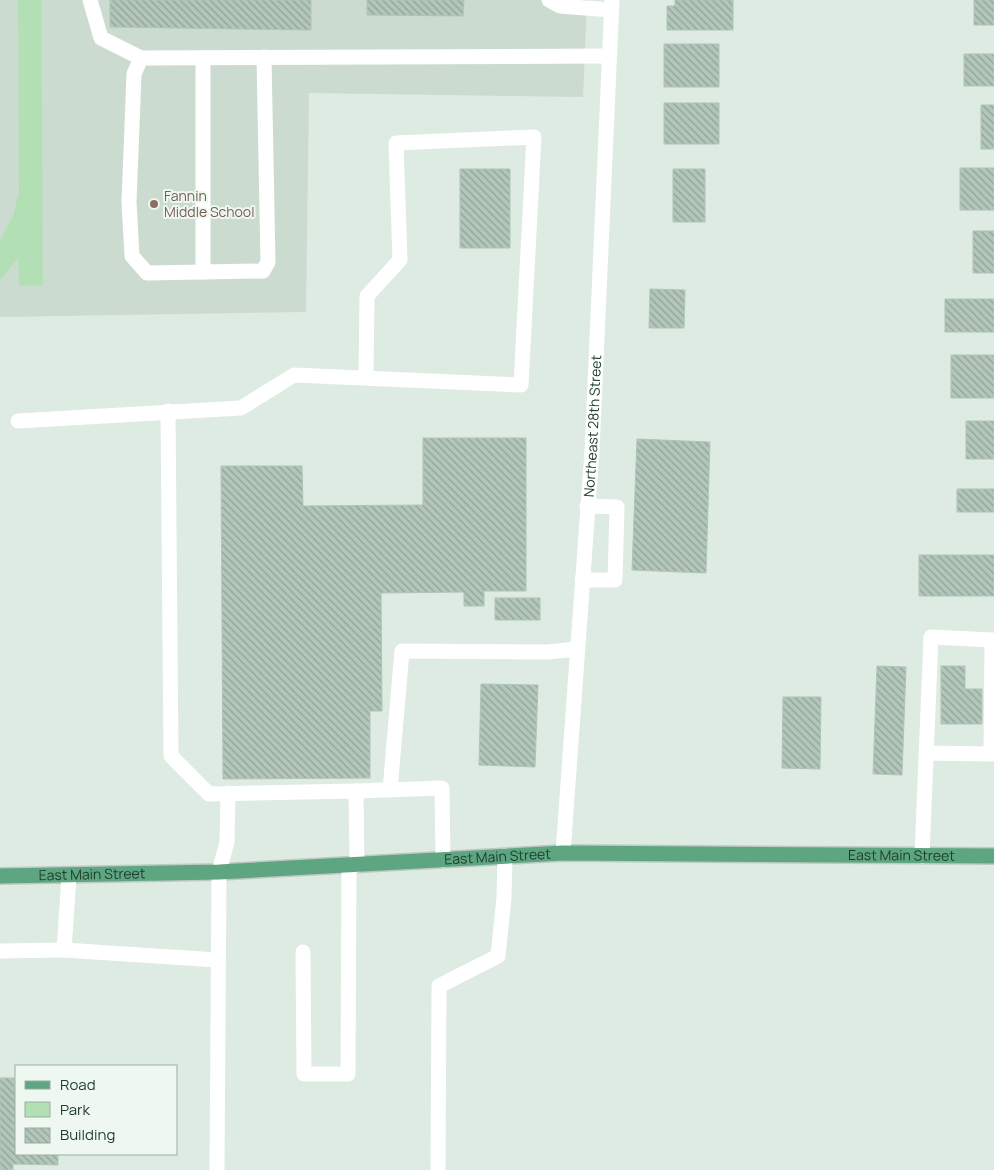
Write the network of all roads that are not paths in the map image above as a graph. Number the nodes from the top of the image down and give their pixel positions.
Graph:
1 (90, 0) edge
2 (549, 0) edge
3 (611, 5) edge
4 (609, 56) junction
5 (264, 57) junction
6 (141, 58) junction
7 (203, 58) junction
8 (202, 272) junction
9 (366, 378) junction
10 (168, 411) junction
11 (18, 420) dead end
12 (588, 506) junction
13 (582, 580) junction
14 (577, 649) junction
15 (926, 752) junction
16 (390, 790) junction
17 (356, 791) junction
18 (228, 793) junction
19 (562, 853) junction
20 (505, 856) junction
21 (922, 856) junction
22 (994, 856) edge
23 (442, 860) junction
24 (353, 866) junction
25 (219, 872) junction
26 (0, 876) edge
27 (69, 876) junction
28 (64, 950) junction
29 (0, 951) edge
30 (303, 952) dead end
31 (217, 960) junction
32 (217, 1170) edge
33 (438, 1170) edge

1 - 6 street
2 - 3 street
3 - 4 street, Northeast 28th Street
4 - 5 street
4 - 12 street, Northeast 28th Street
5 - 7 street
5 - 8 street
6 - 7 street
6 - 8 street
7 - 8 street
9 - 9 street
9 - 10 street
10 - 11 street
10 - 18 street
12 - 13 street, Northeast 28th Street
12 - 13 street
13 - 14 street, Northeast 28th Street
14 - 16 street
14 - 19 street, Northeast 28th Street
15 - 15 street
15 - 21 street
16 - 17 street
16 - 23 street
17 - 18 street
17 - 24 street
18 - 25 street
19 - 20 main road, East Main Street
19 - 21 main road, East Main Street
20 - 23 main road, East Main Street
20 - 33 street
21 - 22 main road, East Main Street
23 - 24 main road, East Main Street
24 - 25 main road, East Main Street
24 - 30 street
25 - 27 main road, East Main Street
25 - 31 street
26 - 27 main road, East Main Street
27 - 28 street
28 - 29 street
28 - 31 street
31 - 32 street

